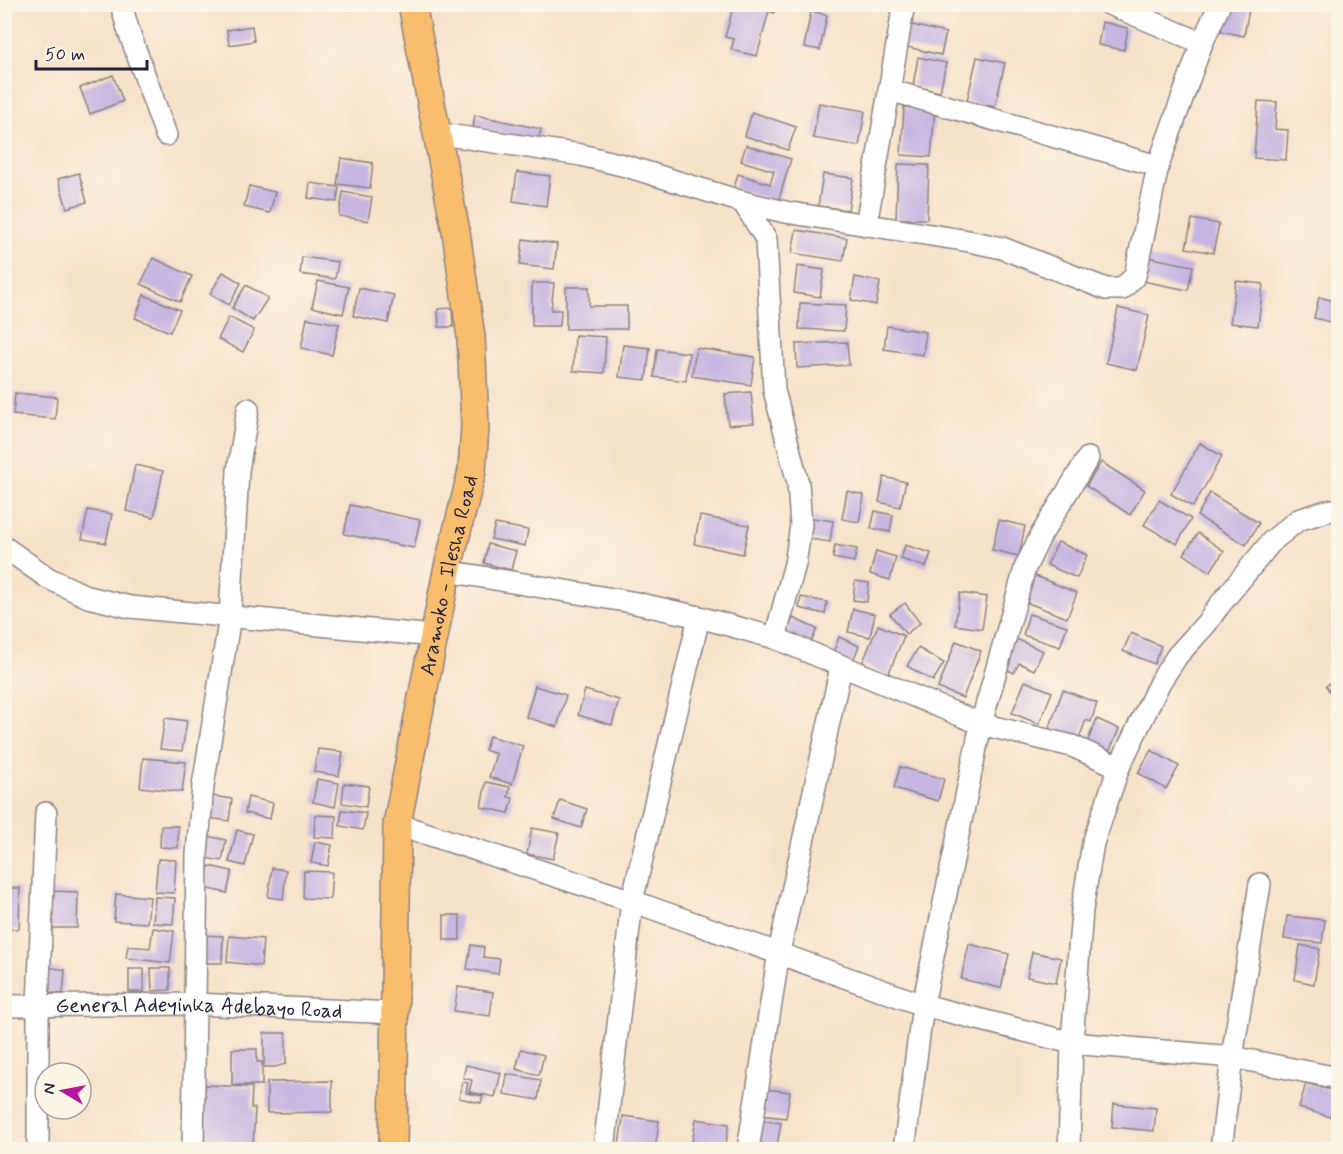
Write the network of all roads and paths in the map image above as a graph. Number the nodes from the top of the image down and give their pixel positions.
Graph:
1 (121, 4) edge
2 (412, 4) edge
3 (904, 4) edge
4 (1109, 4) edge
5 (1220, 4) edge
6 (1202, 43) junction
7 (889, 90) junction
8 (435, 133) junction
9 (166, 135) dead end
10 (1158, 166) junction
11 (743, 202) junction
12 (785, 212) junction
13 (866, 225) junction
14 (766, 239) junction
15 (248, 409) dead end
16 (1088, 458) dead end
17 (1338, 509) edge
18 (4, 547) edge
19 (447, 572) junction
20 (230, 616) junction
21 (699, 616) junction
22 (434, 636) junction
23 (775, 638) junction
24 (841, 667) junction
25 (981, 724) junction
26 (1119, 767) junction
27 (46, 813) dead end
28 (397, 824) junction
29 (1260, 884) dead end
30 (632, 901) junction
31 (779, 952) junction
32 (195, 1004) junction
33 (38, 1005) junction
34 (923, 1005) junction
35 (4, 1006) edge
36 (394, 1013) junction
37 (1072, 1043) junction
38 (1232, 1057) junction
39 (1338, 1078) edge
40 (38, 1149) edge
41 (193, 1149) edge
42 (393, 1149) edge
43 (604, 1149) edge
44 (748, 1149) edge
45 (903, 1149) edge
46 (1068, 1149) edge
47 (1221, 1149) edge

1 - 9 street
2 - 8 main road, Aramoko - Ilesha Road
3 - 7 street
4 - 6 street
5 - 6 street
6 - 10 street
7 - 10 street
7 - 13 street
8 - 11 street
8 - 19 main road, Aramoko - Ilesha Road
10 - 13 street
11 - 12 street
11 - 14 street
12 - 13 street
12 - 14 street
14 - 23 street
15 - 20 street
16 - 25 street
17 - 26 street
18 - 20 street
19 - 21 street
19 - 22 main road, Aramoko - Ilesha Road
20 - 22 street
20 - 32 street
21 - 23 street
21 - 30 street
22 - 28 main road, Aramoko - Ilesha Road
23 - 24 street
24 - 25 street
24 - 31 street
25 - 26 street
25 - 34 street
26 - 37 street
27 - 33 street
28 - 30 street
28 - 36 main road, Aramoko - Ilesha Road
29 - 38 street
30 - 31 street
30 - 43 street
31 - 34 street
31 - 44 street
32 - 33 street, General Adeyinka Adebayo Road
32 - 36 street, General Adeyinka Adebayo Road
32 - 41 street
33 - 35 street, General Adeyinka Adebayo Road
33 - 40 street
34 - 37 street
34 - 45 street
36 - 42 main road, Aramoko - Ilesha Road
37 - 38 street
37 - 46 street
38 - 39 street
38 - 47 street

